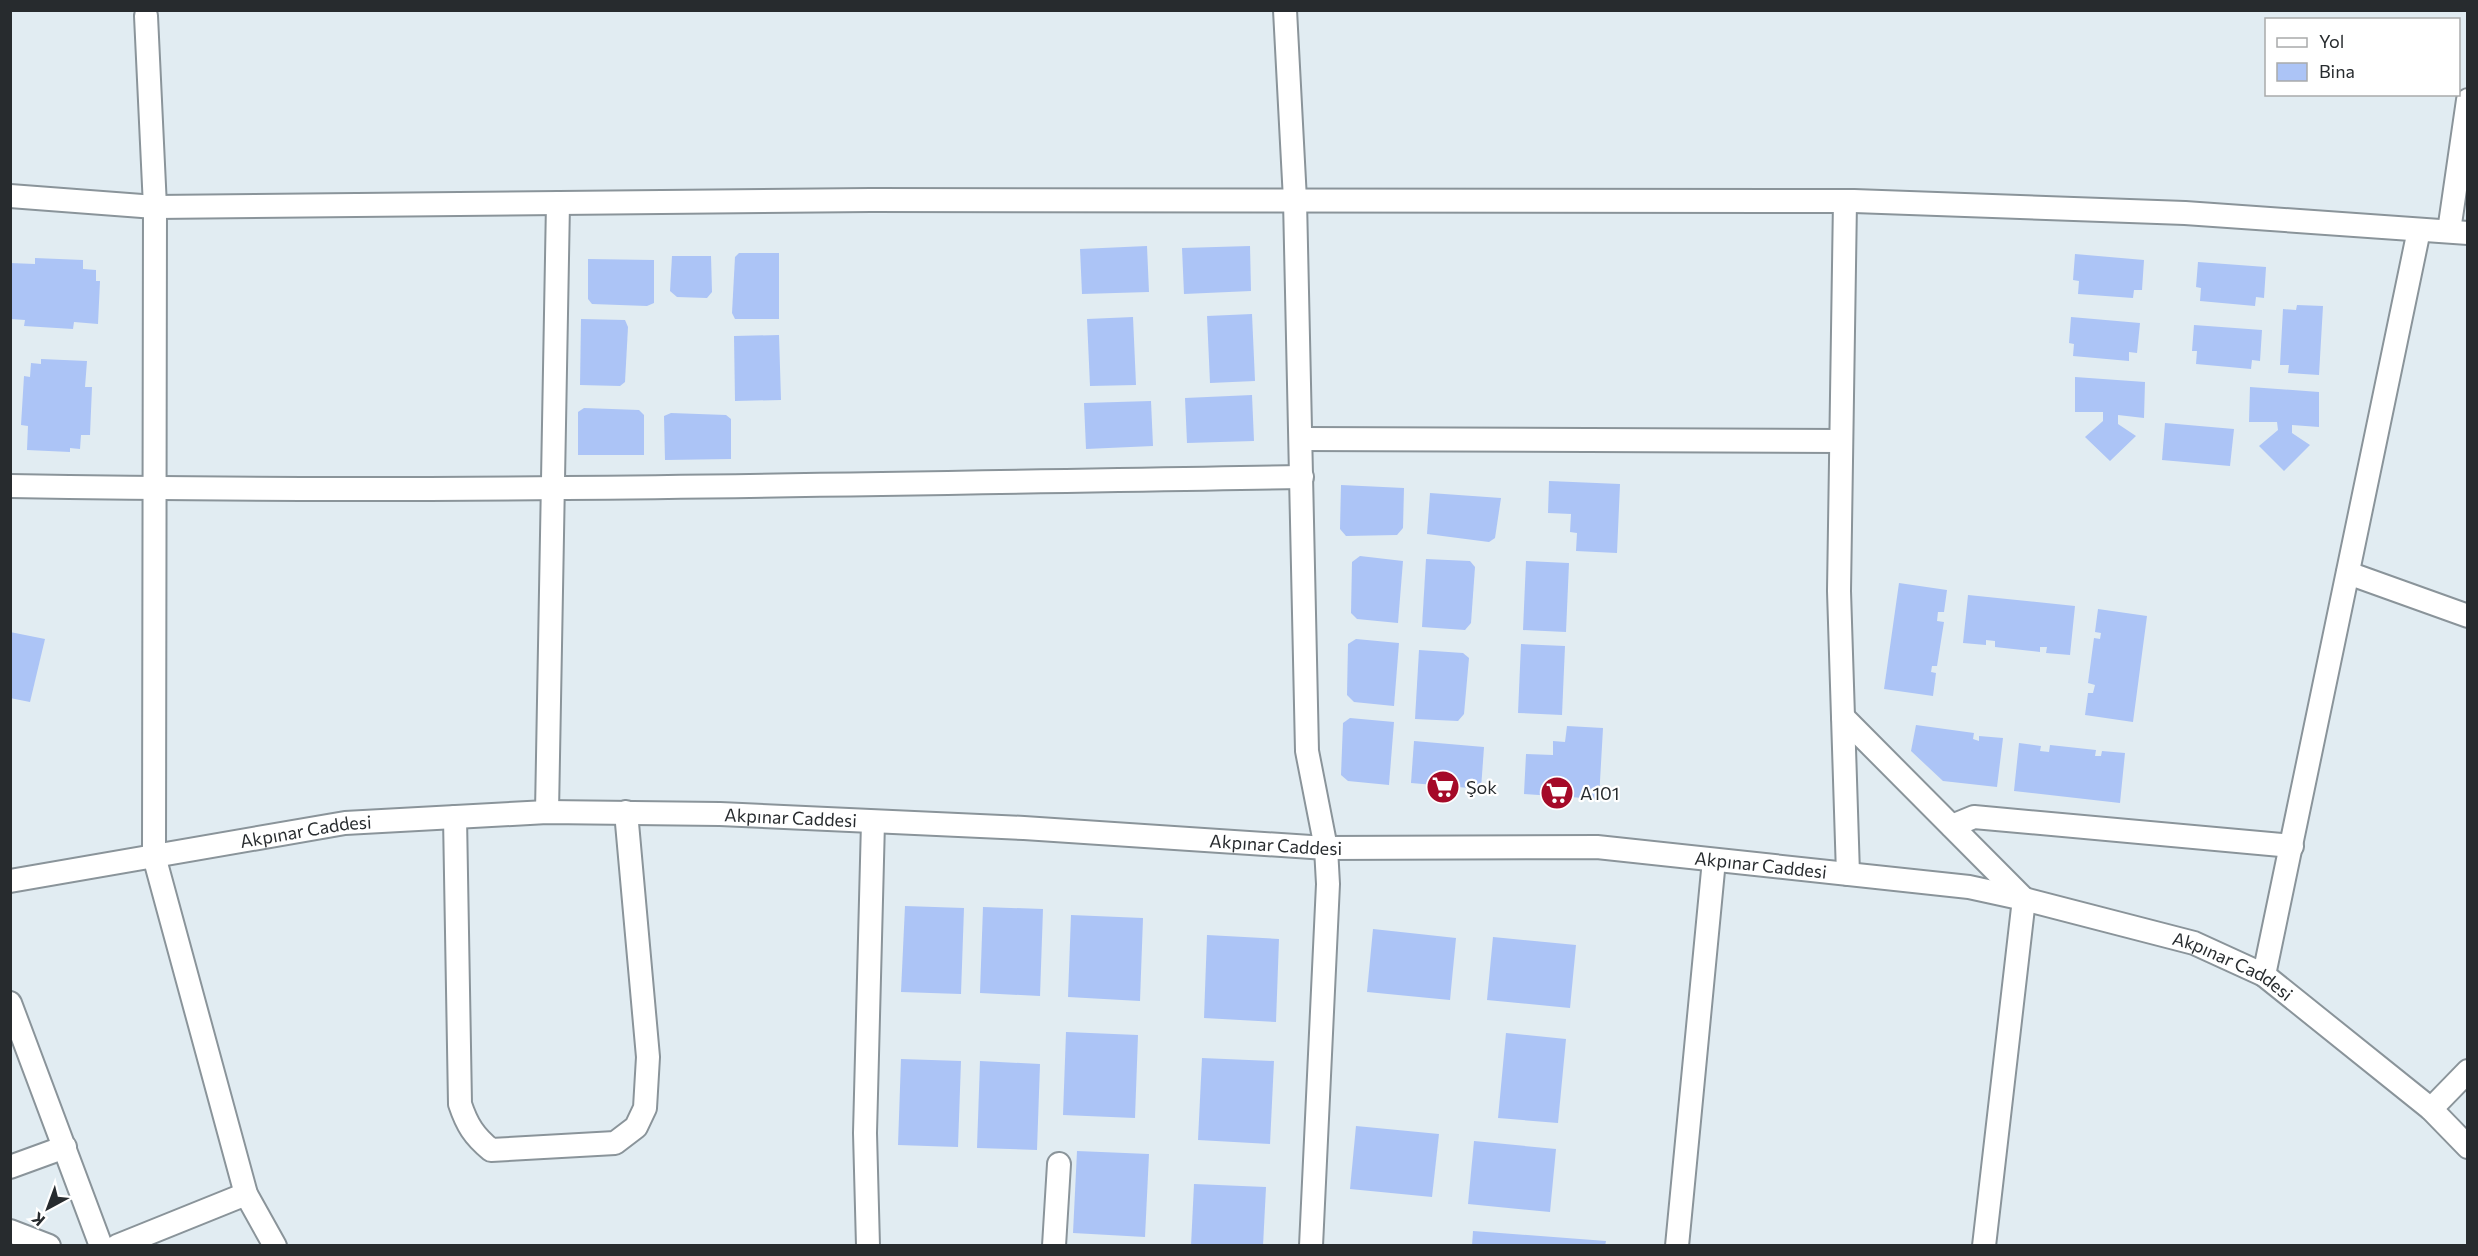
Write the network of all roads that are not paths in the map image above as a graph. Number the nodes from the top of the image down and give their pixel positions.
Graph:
1 (1285, 10) edge
2 (146, 16) dead end
3 (2468, 100) edge
4 (10, 196) edge
5 (1295, 200) junction
6 (1845, 201) junction
7 (558, 203) junction
8 (155, 207) junction
9 (2419, 230) junction
10 (2458, 232) edge
11 (1301, 439) junction
12 (1841, 441) junction
13 (1302, 477) junction
14 (10, 486) edge
15 (552, 487) junction
16 (156, 489) junction
17 (2348, 573) junction
18 (2468, 616) edge
19 (1843, 717) junction
20 (547, 812) junction
21 (626, 812) junction
22 (455, 817) junction
23 (873, 822) junction
24 (1952, 826) junction
25 (2292, 846) junction
26 (1326, 848) junction
27 (154, 856) junction
28 (1714, 860) junction
29 (1848, 874) junction
30 (10, 881) edge
31 (2024, 899) junction
32 (2264, 975) junction
33 (10, 1003) edge
34 (2468, 1071) edge
35 (2432, 1109) junction
36 (64, 1147) junction
37 (2468, 1147) edge
38 (1059, 1164) dead end
39 (10, 1167) edge
40 (246, 1194) junction
41 (10, 1231) edge
42 (49, 1245) edge
43 (101, 1245) edge
44 (117, 1245) edge
45 (275, 1245) edge
46 (868, 1245) edge
47 (1054, 1245) edge
48 (1311, 1245) edge
49 (1677, 1245) edge
50 (1984, 1245) edge

1 - 5 street
2 - 8 street
3 - 10 street
4 - 8 street
5 - 6 street
5 - 7 street
5 - 11 street
6 - 9 street
6 - 12 street
7 - 8 street
7 - 15 street
8 - 16 street
9 - 10 street
9 - 17 street
11 - 12 street
11 - 13 street
12 - 19 street
13 - 15 street
13 - 26 street
14 - 16 street
15 - 16 street
15 - 20 street
16 - 27 street
17 - 18 street
17 - 25 street
19 - 24 street
19 - 29 street
20 - 21 street, Akpınar Caddesi
20 - 22 street, Akpınar Caddesi
21 - 22 street
21 - 23 street, Akpınar Caddesi
22 - 27 street, Akpınar Caddesi
23 - 26 street, Akpınar Caddesi
23 - 46 street
24 - 25 street
24 - 31 street
25 - 32 street
26 - 28 street, Akpınar Caddesi
26 - 48 street
27 - 30 street, Akpınar Caddesi
27 - 40 street
28 - 29 street, Akpınar Caddesi
28 - 49 street
29 - 31 street, Akpınar Caddesi
31 - 32 street, Akpınar Caddesi
31 - 50 street
32 - 35 street, Akpınar Caddesi
33 - 36 street
34 - 35 street
35 - 37 street, Akpınar Caddesi
36 - 39 street
36 - 43 street
38 - 47 street
40 - 44 street
40 - 45 street
41 - 42 street

